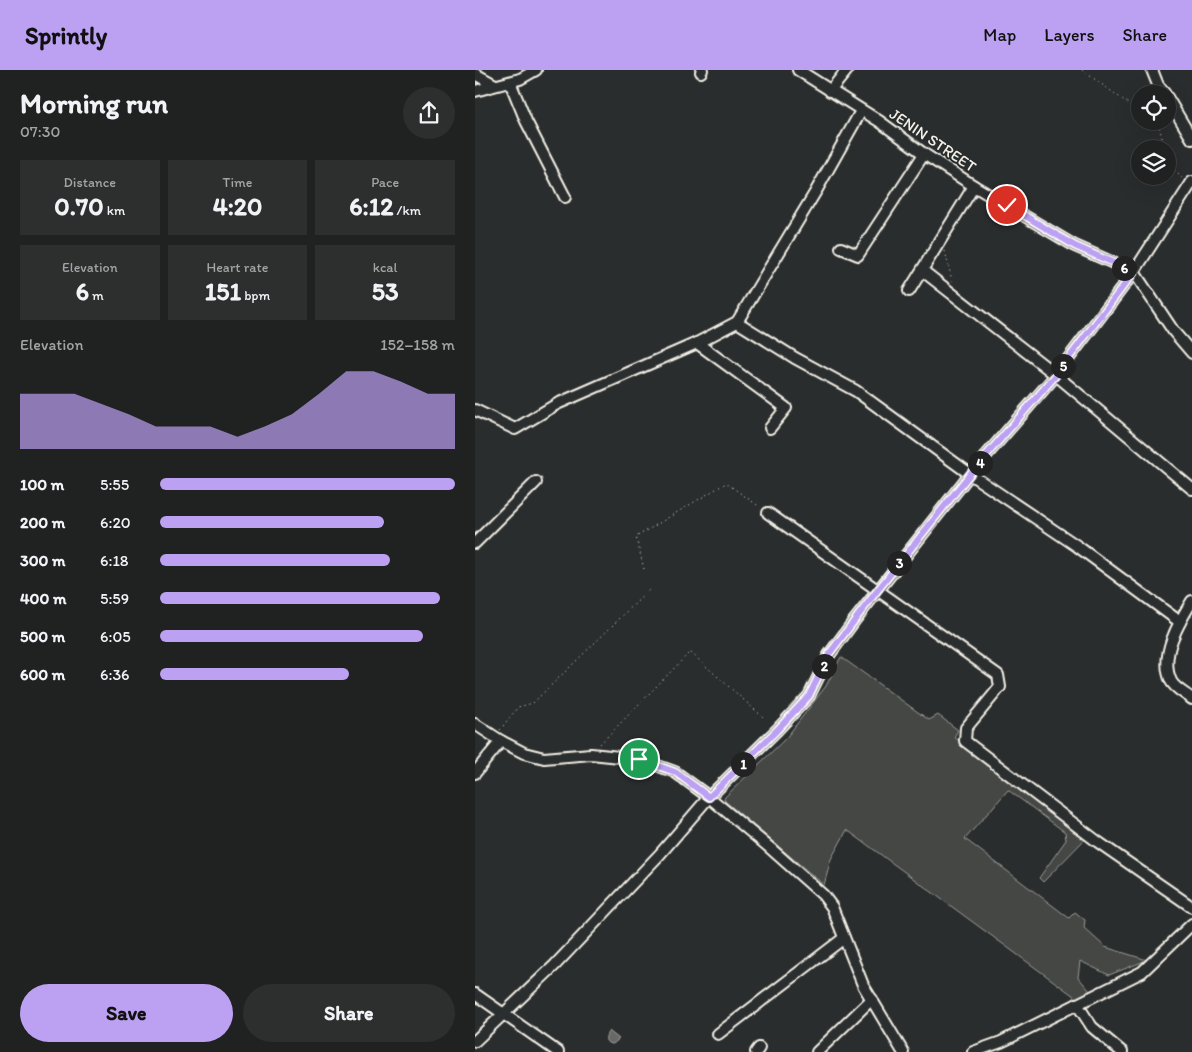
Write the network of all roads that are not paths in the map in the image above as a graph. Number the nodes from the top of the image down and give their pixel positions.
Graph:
1 (536, 70) edge
2 (798, 70) edge
3 (847, 70) edge
4 (1152, 70) edge
5 (475, 74) edge
6 (510, 82) junction
7 (495, 85) junction
8 (1158, 85) edge
9 (475, 91) edge
10 (830, 91) junction
11 (861, 111) junction
12 (1176, 112) edge
13 (1192, 139) edge
14 (924, 154) junction
15 (1191, 183) edge
16 (974, 186) junction
17 (565, 197) dead end
18 (841, 248) dead end
19 (923, 271) junction
20 (1134, 272) junction
21 (909, 291) dead end
22 (737, 322) junction
23 (697, 343) junction
24 (1192, 353) edge
25 (1056, 375) junction
26 (475, 410) edge
27 (770, 428) dead end
28 (970, 474) junction
29 (536, 482) dead end
30 (1192, 490) edge
31 (768, 513) road end
32 (475, 543) edge
33 (877, 591) junction
34 (1192, 601) edge
35 (1180, 622) junction
36 (1192, 699) edge
37 (475, 724) edge
38 (498, 739) junction
39 (475, 773) edge
40 (709, 797) junction
41 (1192, 907) edge
42 (1191, 927) edge
43 (844, 938) junction
44 (475, 994) edge
45 (872, 999) junction
46 (1077, 1004) junction
47 (502, 1013) junction
48 (718, 1034) dead end
49 (475, 1041) edge
50 (558, 1052) edge
51 (817, 1052) edge
52 (903, 1052) edge
53 (973, 1052) edge
54 (1122, 1052) edge

1 - 6 street
2 - 10 street, JENIN STREET
3 - 10 street
4 - 8 street
5 - 7 street
6 - 7 street
6 - 17 street
7 - 9 street
10 - 11 street, JENIN STREET
11 - 14 street, JENIN STREET
11 - 22 street
12 - 13 street
14 - 16 street, JENIN STREET
14 - 18 street
15 - 20 street
16 - 19 street
16 - 20 street, JENIN STREET
19 - 21 street
19 - 25 street
20 - 24 street
20 - 25 street
22 - 23 street
22 - 28 street
23 - 26 street
23 - 27 street
25 - 28 street
25 - 30 street
28 - 33 street
28 - 35 street
29 - 32 street
31 - 33 street
33 - 40 street
33 - 41 street
34 - 35 street
35 - 36 street
37 - 38 street
38 - 39 street
38 - 40 street
40 - 43 street
40 - 47 street
42 - 46 street
43 - 45 street
43 - 48 street
44 - 47 street
45 - 51 street
45 - 52 street
46 - 53 street
46 - 54 street
47 - 49 street
47 - 50 street

